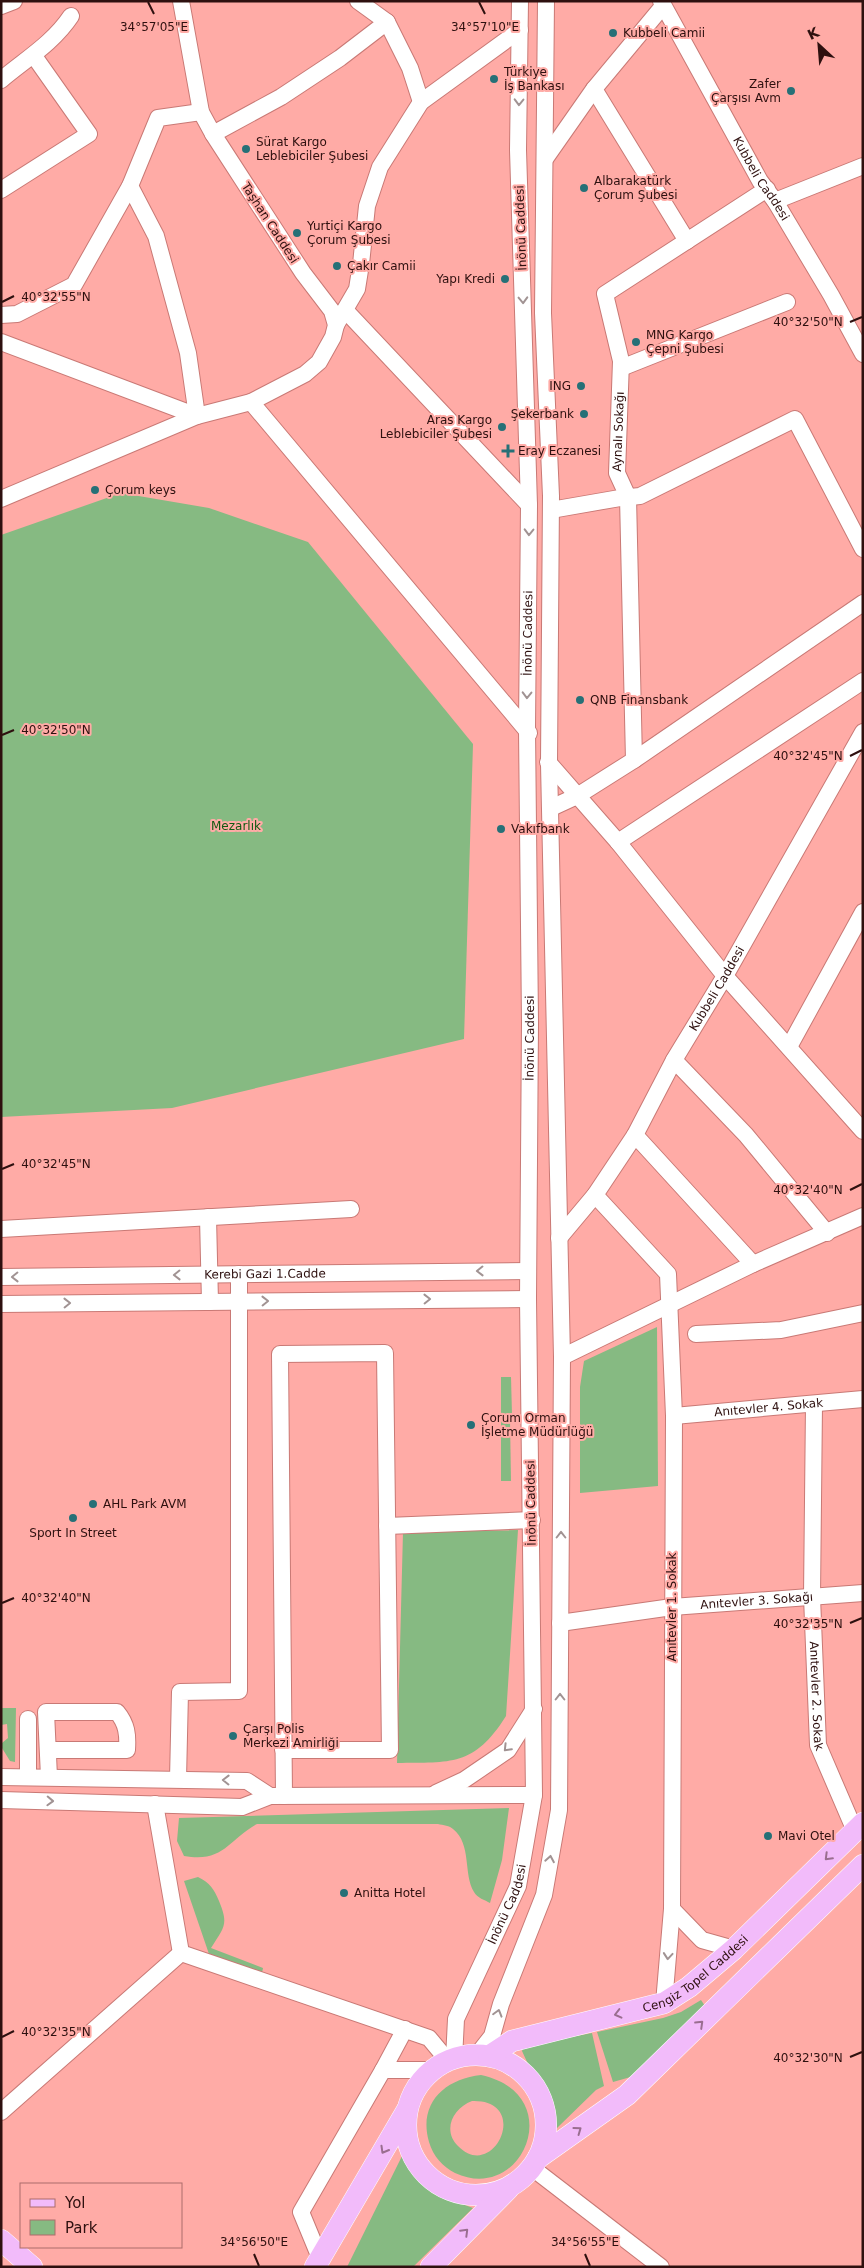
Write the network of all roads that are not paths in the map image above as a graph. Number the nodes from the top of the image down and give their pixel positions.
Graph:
1 (14, 1) edge
2 (181, 1) edge
3 (520, 1) edge
4 (546, 1) edge
5 (364, 3) edge
6 (662, 4) edge
7 (1, 6) edge
8 (71, 16) dead end
9 (387, 22) junction
10 (520, 30) junction
11 (34, 56) junction
12 (1, 80) edge
13 (594, 89) junction
14 (421, 102) junction
15 (202, 112) junction
16 (213, 134) junction
17 (545, 159) junction
18 (863, 166) edge
19 (130, 186) junction
20 (1, 190) edge
21 (771, 195) junction
22 (687, 241) junction
23 (787, 302) dead end
24 (346, 310) junction
25 (1, 315) edge
26 (336, 325) junction
27 (1, 342) edge
28 (863, 354) edge
29 (621, 368) junction
30 (251, 402) junction
31 (197, 416) junction
32 (628, 497) junction
33 (1, 499) edge
34 (529, 504) junction
35 (551, 510) junction
36 (863, 549) edge
37 (863, 603) edge
38 (863, 681) edge
39 (527, 730) junction
40 (863, 732) edge
41 (634, 760) junction
42 (549, 764) junction
43 (578, 796) junction
44 (551, 808) junction
45 (618, 842) junction
46 (863, 912) edge
47 (725, 976) junction
48 (789, 1047) junction
49 (674, 1060) junction
50 (863, 1131) edge
51 (635, 1135) junction
52 (595, 1195) junction
53 (351, 1209) dead end
54 (863, 1216) edge
55 (208, 1217) junction
56 (1, 1229) edge
57 (827, 1234) junction
58 (559, 1238) junction
59 (753, 1264) junction
60 (528, 1271) junction
61 (239, 1274) junction
62 (209, 1275) junction
63 (1, 1277) edge
64 (528, 1298) junction
65 (238, 1301) junction
66 (210, 1302) junction
67 (1, 1304) edge
68 (670, 1305) junction
69 (863, 1314) edge
70 (696, 1334) dead end
71 (562, 1357) junction
72 (863, 1399) edge
73 (814, 1404) junction
74 (674, 1416) junction
75 (532, 1520) junction
76 (388, 1526) junction
77 (863, 1593) edge
78 (812, 1597) junction
79 (672, 1607) junction
80 (560, 1623) junction
81 (534, 1709) junction
82 (28, 1719) dead end
83 (48, 1750) junction
84 (283, 1750) junction
85 (1, 1776) edge
86 (28, 1777) junction
87 (49, 1777) junction
88 (178, 1780) junction
89 (534, 1794) junction
90 (277, 1796) junction
91 (430, 1796) junction
92 (1, 1800) edge
93 (155, 1804) junction
94 (859, 1827) edge
95 (863, 1865) edge
96 (672, 1909) junction
97 (734, 1949) junction
98 (181, 1953) junction
99 (664, 2002) junction
100 (405, 2029) junction
101 (483, 2056) junction
102 (445, 2063) junction
103 (383, 2070) junction
104 (408, 2108) junction
105 (1, 2112) edge
106 (535, 2163) junction
107 (509, 2187) junction
108 (1, 2240) edge
109 (318, 2263) edge
110 (32, 2267) edge
111 (431, 2267) edge
112 (662, 2267) edge

1 - 7 street
2 - 15 street, Taşhan Caddesi
3 - 10 street, İnönü Caddesi
4 - 17 street, İnönü Caddesi
5 - 9 street
6 - 13 street
6 - 21 street, Kubbeli Caddesi
8 - 11 street
9 - 14 street
9 - 16 street
10 - 14 street
10 -> 34 street, İnönü Caddesi
11 - 12 street
11 - 20 street
13 - 17 street
13 - 22 street
14 - 24 street
15 - 16 street, Taşhan Caddesi
15 - 19 street
16 - 26 street, Taşhan Caddesi
17 - 35 street, İnönü Caddesi
18 - 21 street, Aynalı Sokağı
19 - 25 street
19 - 31 street
21 - 22 street, Aynalı Sokağı
21 - 28 street, Kubbeli Caddesi
22 - 29 street, Aynalı Sokağı
23 - 29 street
24 - 26 street
24 - 34 street
26 - 30 street
27 - 31 street
29 - 32 street, Aynalı Sokağı
30 - 31 street
30 - 39 street
31 - 33 street
32 - 35 street
32 - 36 street
32 - 41 street, Aynalı Sokağı
34 -> 39 street, İnönü Caddesi
35 - 42 street, İnönü Caddesi
37 - 41 street
38 - 45 street
39 - 42 street
39 - 60 street, İnönü Caddesi
40 - 47 street, Kubbeli Caddesi
41 - 43 street
42 - 43 street
42 - 44 street, İnönü Caddesi
43 - 44 street
43 - 45 street
44 - 58 street, İnönü Caddesi
45 - 47 street
46 - 48 street
47 - 48 street
47 - 49 street, Kubbeli Caddesi
48 - 50 street
49 - 51 street, Kubbeli Caddesi
49 - 57 street
51 - 52 street, Kubbeli Caddesi
51 - 59 street
52 - 58 street, Kubbeli Caddesi
52 - 68 street, Anıtevler 1. Sokak
53 - 55 street
54 - 57 street
55 - 56 street
55 - 62 street
57 - 59 street
58 - 71 street, İnönü Caddesi
59 - 68 street
60 -> 61 street, Kerebi Gazi 1.Cadde
60 - 64 street, İnönü Caddesi
61 - 62 street, Kerebi Gazi 1.Cadde
61 - 65 street
62 -> 63 street, Kerebi Gazi 1.Cadde
62 - 66 street
65 -> 64 street
64 - 75 street, İnönü Caddesi
65 - 66 street
65 - 88 street
67 -> 66 street
68 - 71 street
68 - 74 street, Anıtevler 1. Sokak
69 - 70 street
80 -> 71 street, İnönü Caddesi
72 - 73 street, Anıtevler 4. Sokak
73 - 74 street, Anıtevler 4. Sokak
73 - 78 street, Anıtevler 2. Sokak
74 - 79 street, Anıtevler 1. Sokak
75 - 76 street
75 - 81 street, İnönü Caddesi
76 - 84 street
76 - 84 street
77 - 78 street, Anıtevler 3. Sokağı
78 - 79 street, Anıtevler 3. Sokağı
78 - 94 street, Anıtevler 2. Sokak
79 - 80 street, Anıtevler 3. Sokağı
79 - 96 street, Anıtevler 1. Sokak
101 -> 80 street, İnönü Caddesi
81 - 89 street, İnönü Caddesi
81 -> 91 street
82 - 86 street
83 - 83 street
83 - 87 street
84 - 90 street
85 - 86 street
86 - 87 street
87 - 88 street
90 -> 88 street
89 - 91 street
89 - 102 street, İnönü Caddesi
90 - 91 street
90 - 93 street
92 -> 93 street
93 - 98 street
94 -> 97 main road, Cengiz Topel Caddesi
106 -> 95 main road
96 - 97 street
96 -> 99 street, Anıtevler 1. Sokak
97 - 99 main road, Cengiz Topel Caddesi
98 - 100 street
98 - 105 street
99 -> 101 main road, Cengiz Topel Caddesi
100 - 102 street
100 - 103 street
101 - 102 main road
101 - 106 main road
102 - 103 street
102 - 104 main road
103 - 109 street
104 - 107 main road
104 -> 109 main road
106 - 107 main road
106 - 112 street
111 -> 107 main road
108 - 110 main road

